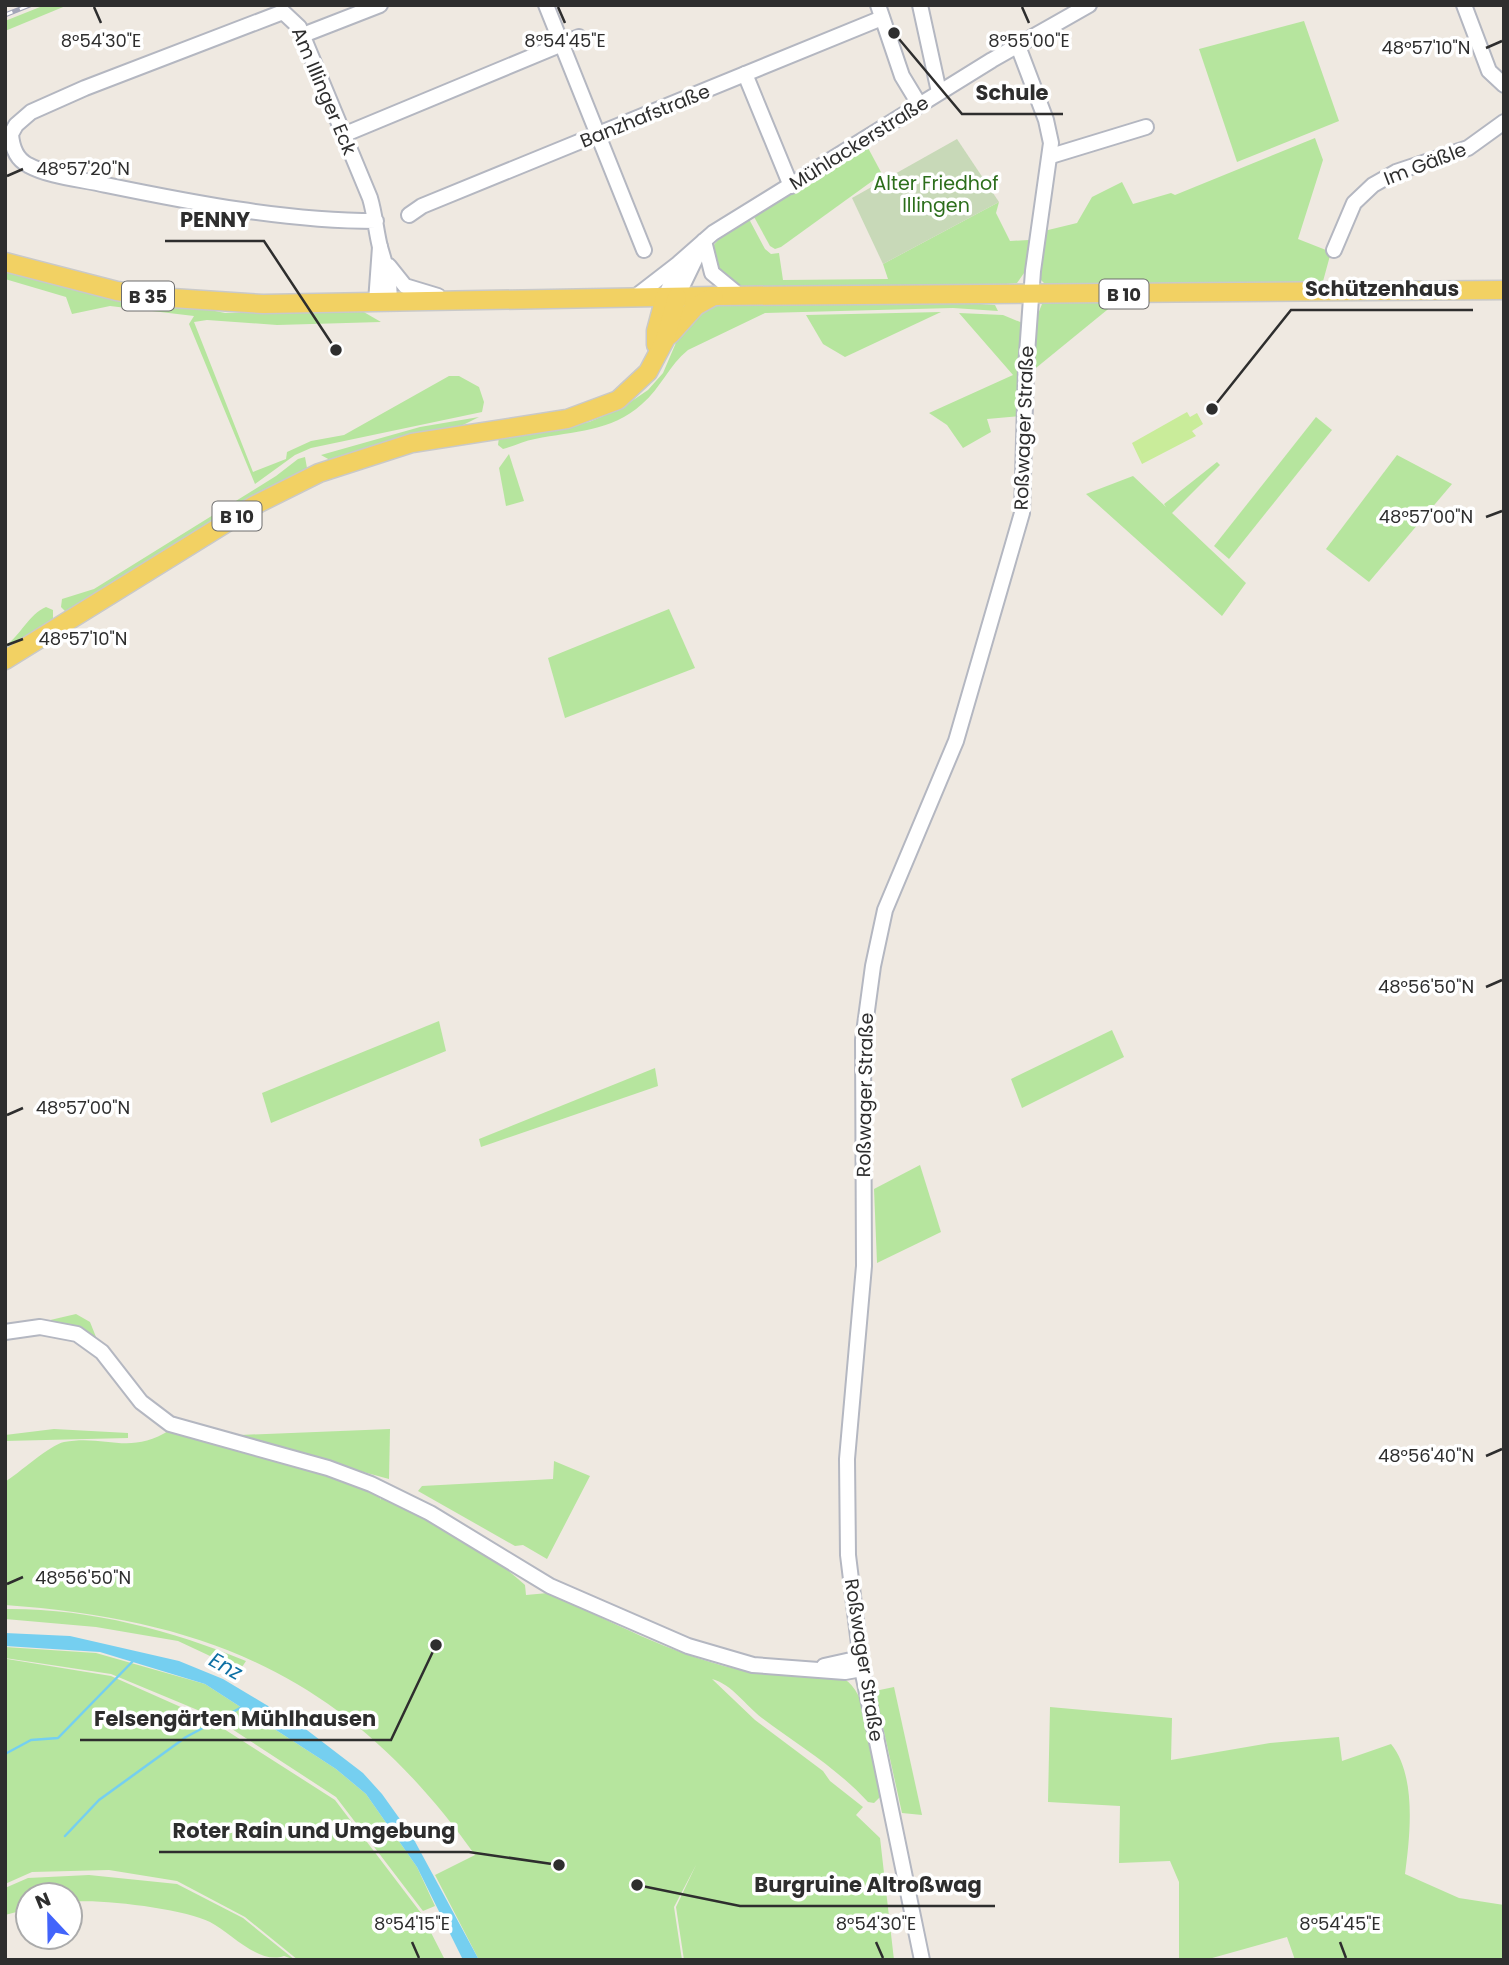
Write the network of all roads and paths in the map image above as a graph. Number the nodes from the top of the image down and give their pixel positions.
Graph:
1 (380, 5) edge
2 (546, 5) edge
3 (920, 5) edge
4 (1089, 5) edge
5 (1464, 5) edge
6 (880, 12) edge
7 (303, 35) junction
8 (579, 37) dead end
9 (562, 45) junction
10 (1018, 46) junction
11 (745, 75) junction
12 (1504, 85) edge
13 (939, 92) junction
14 (919, 104) junction
15 (1504, 122) edge
16 (1146, 127) dead end
17 (8, 133) edge
18 (343, 135) junction
19 (597, 135) junction
20 (1051, 156) junction
21 (791, 186) junction
22 (409, 215) dead end
23 (376, 221) junction
24 (704, 241) junction
25 (380, 247) junction
26 (644, 250) dead end
27 (1334, 250) dead end
28 (5, 262) edge
29 (680, 262) junction
30 (387, 264) junction
31 (1504, 290) edge
32 (1032, 294) junction
33 (714, 296) junction
34 (740, 296) junction
35 (632, 297) junction
36 (671, 297) junction
37 (453, 300) junction
38 (383, 301) junction
39 (659, 342) junction
40 (5, 660) edge
41 (5, 1332) edge
42 (861, 1664) junction
43 (922, 1960) edge

1 - 7 street
2 - 9 street
3 - 13 street
4 - 10 street, Mühlackerstraße
5 - 12 street
6 - 11 street, Banzhafstraße
6 - 14 street
7 - 17 street, Am Illinger Eck
7 - 18 street, Am Illinger Eck
8 - 9 street
9 - 18 street
9 - 19 street
10 - 13 street, Mühlackerstraße
10 - 20 street, Roßwager Straße
11 - 19 street, Banzhafstraße
11 - 21 street
13 - 14 street, Mühlackerstraße
14 - 21 street, Mühlackerstraße
15 - 27 street, Im Gäßle
16 - 20 street
17 - 23 street, Am Illinger Eck
18 - 23 street, Am Illinger Eck
19 - 22 street, Banzhafstraße
19 - 26 street
20 - 32 street, Roßwager Straße
21 - 24 street, Mühlackerstraße
23 - 25 street, Am Illinger Eck
24 - 29 street, Mühlackerstraße
24 - 34 street
24 - 36 street
25 - 30 street
25 - 38 street
28 - 38 main road, B 35
29 - 35 street
29 - 36 street, Mühlackerstraße
30 - 37 street
30 - 38 street
31 - 32 main road, B 10
32 - 34 main road, B 10
32 - 42 street, Roßwager Straße
33 - 34 main road, B 10
33 - 36 main road, B 10
33 - 39 main road
35 - 36 main road, B 35
35 - 37 main road, B 35
35 - 39 main road
36 - 39 main road, B 10
37 - 38 main road, B 35
39 - 40 main road, B 10
41 - 42 street
42 - 43 street, Roßwager Straße

